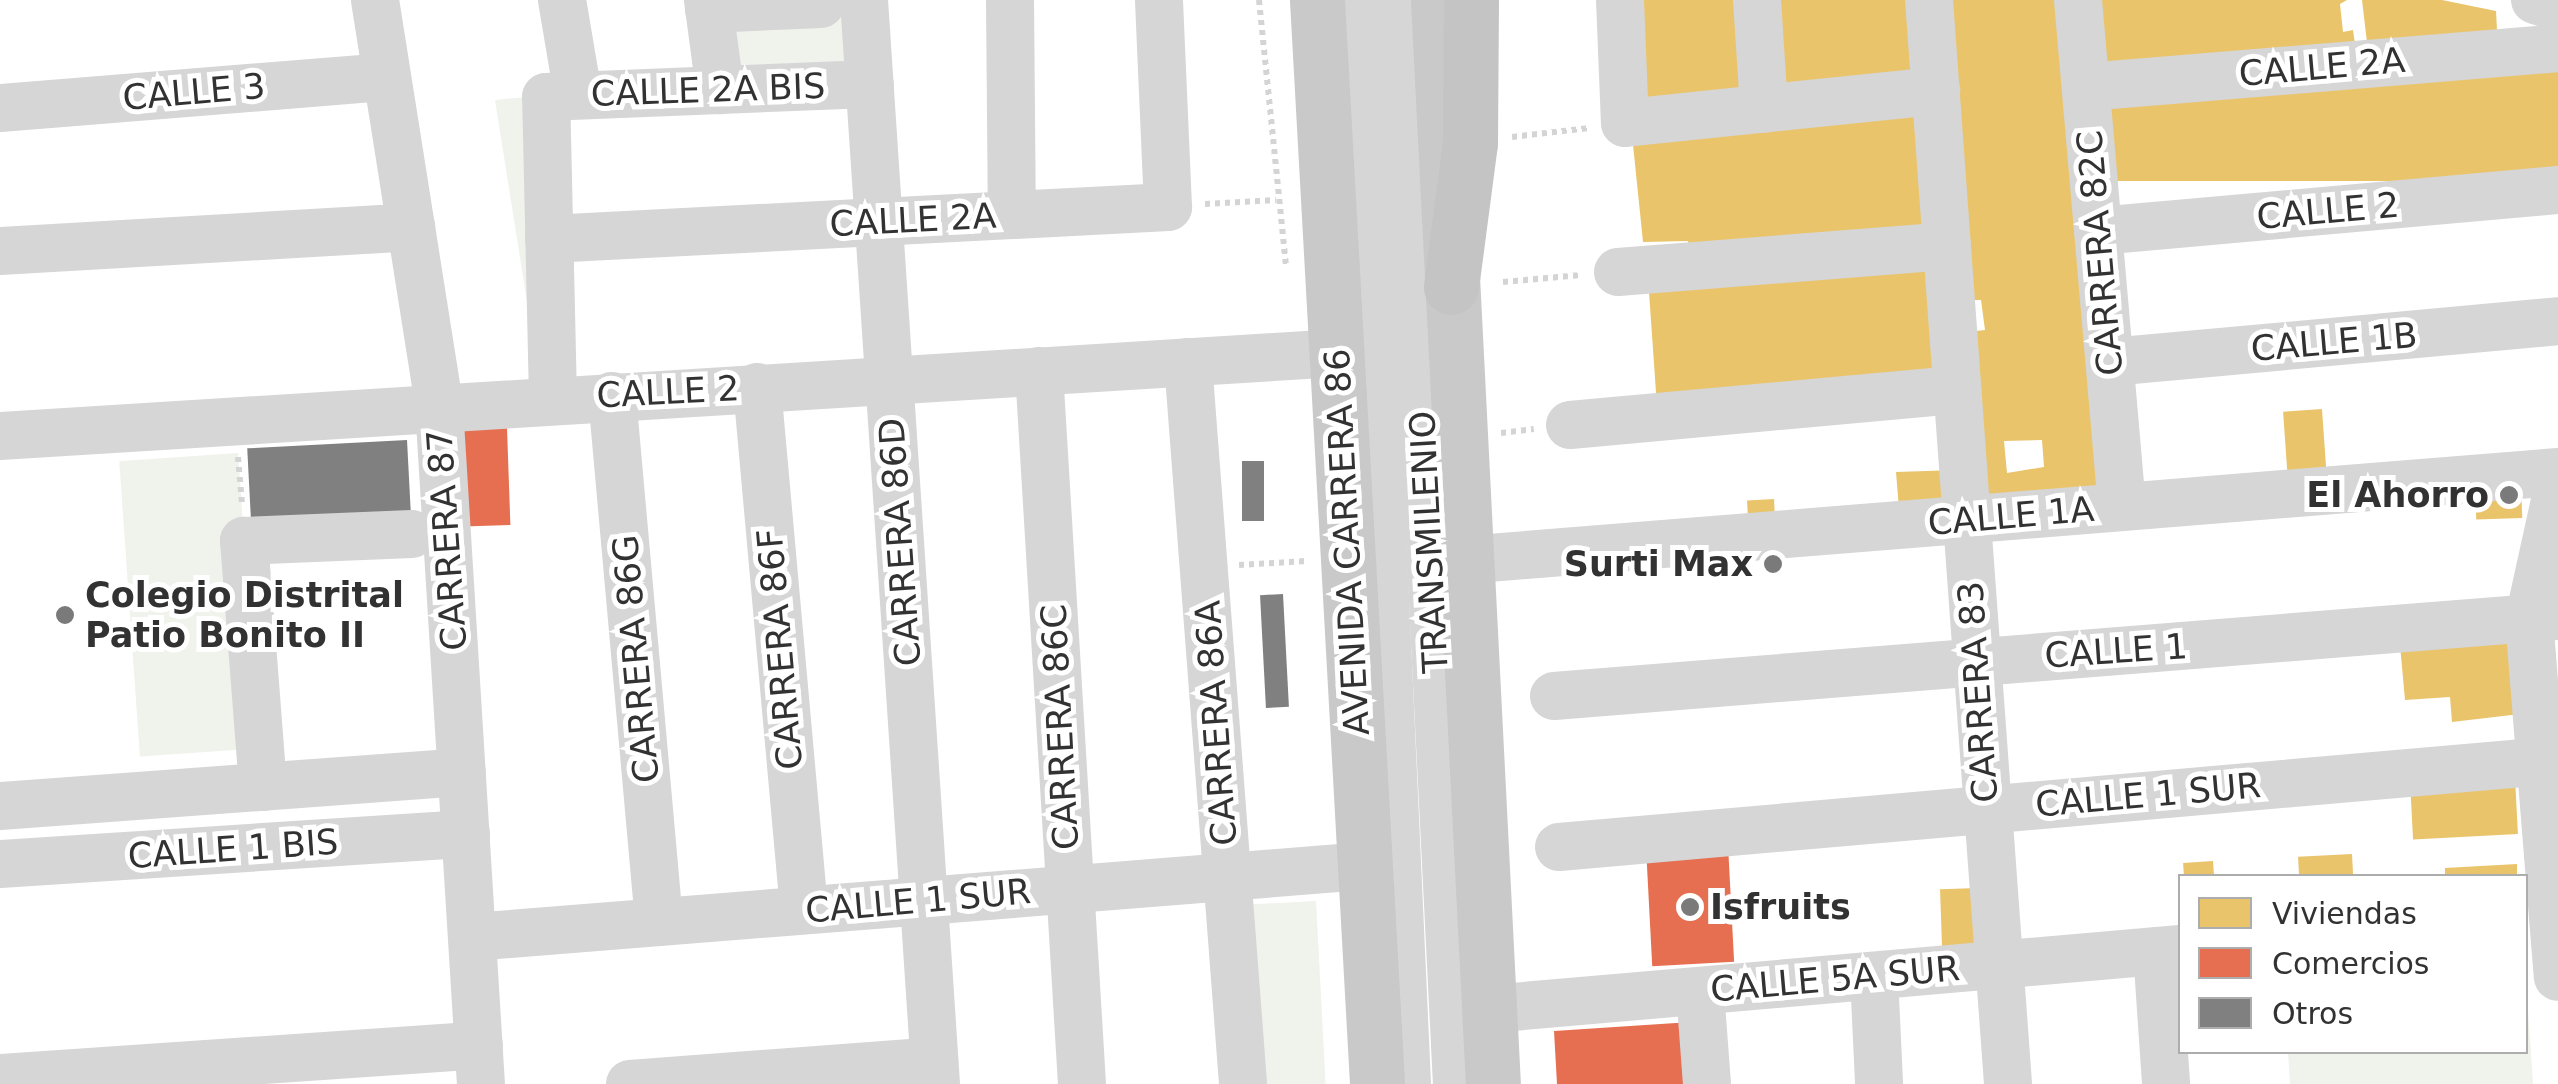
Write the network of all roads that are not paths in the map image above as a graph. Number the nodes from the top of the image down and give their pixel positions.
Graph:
1 (375, 0) edge
2 (562, 0) edge
3 (1010, 0) edge
4 (1159, 0) edge
5 (1287, 0) edge
6 (1317, 0) edge
7 (1358, 0) edge
8 (1403, 0) edge
9 (1438, 0) edge
10 (1472, 0) edge
11 (1620, 0) edge
12 (1757, 0) edge
13 (1929, 0) edge
14 (2078, 0) edge
15 (2535, 0) edge
16 (843, 2) edge
17 (708, 4) edge
18 (2558, 7) edge
19 (2558, 48) edge
20 (387, 77) junction
21 (870, 84) junction
22 (2086, 87) junction
23 (720, 90) junction
24 (1936, 91) junction
25 (562, 96) junction
26 (0, 108) edge
27 (1764, 109) junction
28 (2558, 190) edge
29 (1012, 215) junction
30 (879, 222) junction
31 (411, 228) junction
32 (2098, 231) junction
33 (550, 239) junction
34 (1946, 246) junction
35 (0, 251) edge
36 (1618, 272) road end
37 (1310, 278) junction
38 (1477, 284) junction
39 (2558, 321) edge
40 (1337, 354) junction
41 (1188, 362) junction
42 (2110, 362) junction
43 (1039, 371) junction
44 (889, 380) junction
45 (758, 387) junction
46 (1956, 390) junction
47 (612, 396) junction
48 (554, 399) junction
49 (439, 406) junction
50 (1570, 425) dead end
51 (0, 436) edge
52 (2558, 472) edge
53 (2558, 486) edge
54 (2122, 507) junction
55 (1966, 520) junction
56 (412, 534) dead end
57 (1464, 560) junction
58 (2544, 617) edge
59 (1976, 662) junction
60 (1554, 696) dead end
61 (2550, 760) edge
62 (462, 772) junction
63 (263, 787) junction
64 (0, 806) edge
65 (1987, 810) junction
66 (466, 834) junction
67 (1559, 847) dead end
68 (0, 864) edge
69 (1365, 866) junction
70 (1227, 876) junction
71 (1070, 889) junction
72 (923, 900) junction
73 (804, 910) junction
74 (2546, 917) edge
75 (659, 922) junction
76 (472, 936) junction
77 (2169, 950) edge
78 (1998, 965) junction
79 (1874, 976) junction
80 (2558, 977) edge
81 (1700, 991) junction
82 (1489, 1009) junction
83 (480, 1064) edge
84 (302, 1070) edge
85 (935, 1072) edge
86 (159, 1076) edge
87 (2, 1080) edge
88 (630, 1084) edge
89 (1082, 1084) edge
90 (1243, 1084) edge
91 (1377, 1084) edge
92 (1407, 1084) edge
93 (1457, 1084) edge
94 (1493, 1084) edge
95 (1707, 1084) edge
96 (1879, 1084) edge
97 (2008, 1084) edge
98 (2166, 1084) edge

1 - 20 street, CARRERA 87
2 - 25 street
3 - 29 street
4 - 29 street, CALLE 2A
5 - 37 main road
6 - 37 main road, AVENIDA CARRERA 86
7 - 92 street, TRANSMILENIO
8 - 93 street, TRANSMILENIO
9 - 38 main road
10 - 38 highway
11 - 27 street
12 - 27 street
13 - 24 street, CARRERA 83
14 - 22 street, CARRERA 82C
15 - 18 street
16 - 17 street
16 - 21 street, CARRERA 86D
17 - 23 street
19 - 22 street, CALLE 2A
20 - 26 street, CALLE 3
20 - 31 street, CARRERA 87
21 - 23 street, CALLE 2A BIS
21 - 30 street, CARRERA 86D
22 - 32 street, CARRERA 82C
23 - 25 street, CALLE 2A BIS
24 - 27 street
24 - 34 street, CARRERA 83
25 - 33 street
28 - 32 street, CALLE 2
29 - 30 street, CALLE 2A
30 - 33 street, CALLE 2A
30 - 44 street, CARRERA 86D
31 - 35 street
31 - 49 street, CARRERA 87
32 - 42 street, CARRERA 82C
33 - 48 street
34 - 36 street
34 - 46 street, CARRERA 83
37 - 40 main road, AVENIDA CARRERA 86
38 - 57 main road
39 - 42 street, CALLE 1B
40 - 41 street, CALLE 2
40 - 69 main road, AVENIDA CARRERA 86
41 - 43 street, CALLE 2
41 - 70 street, CARRERA 86A
42 - 54 street, CARRERA 82C
43 - 44 street, CALLE 2
43 - 71 street, CARRERA 86C
44 - 45 street, CALLE 2
44 - 72 street, CARRERA 86D
45 - 47 street, CALLE 2
45 - 73 street, CARRERA 86F
46 - 50 street
46 - 55 street, CARRERA 83
47 - 48 street, CALLE 2
47 - 75 street, CARRERA 86G
48 - 49 street, CALLE 2
49 - 51 street, CALLE 2
49 - 62 street, CARRERA 87
52 - 54 street, CALLE 1A
53 - 58 street
54 - 55 street, CALLE 1A
55 - 57 street, CALLE 1A
55 - 59 street, CARRERA 83
56 - 63 street
57 - 82 main road
58 - 59 street, CALLE 1
58 - 61 street
59 - 60 street, CALLE 1
59 - 65 street, CARRERA 83
61 - 65 street, CALLE 1 SUR
61 - 74 street
62 - 63 street, CALLE 1 BIS
62 - 66 street, CARRERA 87
63 - 64 street, CALLE 1 BIS
65 - 67 street, CALLE 1 SUR
65 - 78 street, CARRERA 83
66 - 68 street, CALLE 1 BIS
66 - 76 street, CARRERA 87
69 - 70 street, CALLE 1 SUR
69 - 91 main road, AVENIDA CARRERA 86
70 - 71 street, CALLE 1 SUR
70 - 90 street, CARRERA 86A
71 - 72 street, CALLE 1 SUR
71 - 89 street, CARRERA 86C
72 - 73 street, CALLE 1 SUR
72 - 85 street, CARRERA 86D
73 - 75 street, CALLE 1 SUR
74 - 80 street
75 - 76 street, CALLE 1 SUR
76 - 83 street, CARRERA 87
77 - 78 street, CALLE 5A SUR
77 - 98 street
78 - 79 street, CALLE 5A SUR
78 - 97 street, CARRERA 83
79 - 81 street, CALLE 5A SUR
79 - 96 street
81 - 82 street, CALLE 5A SUR
81 - 95 street
82 - 94 main road
83 - 84 street
84 - 86 street
85 - 88 street
86 - 87 street

